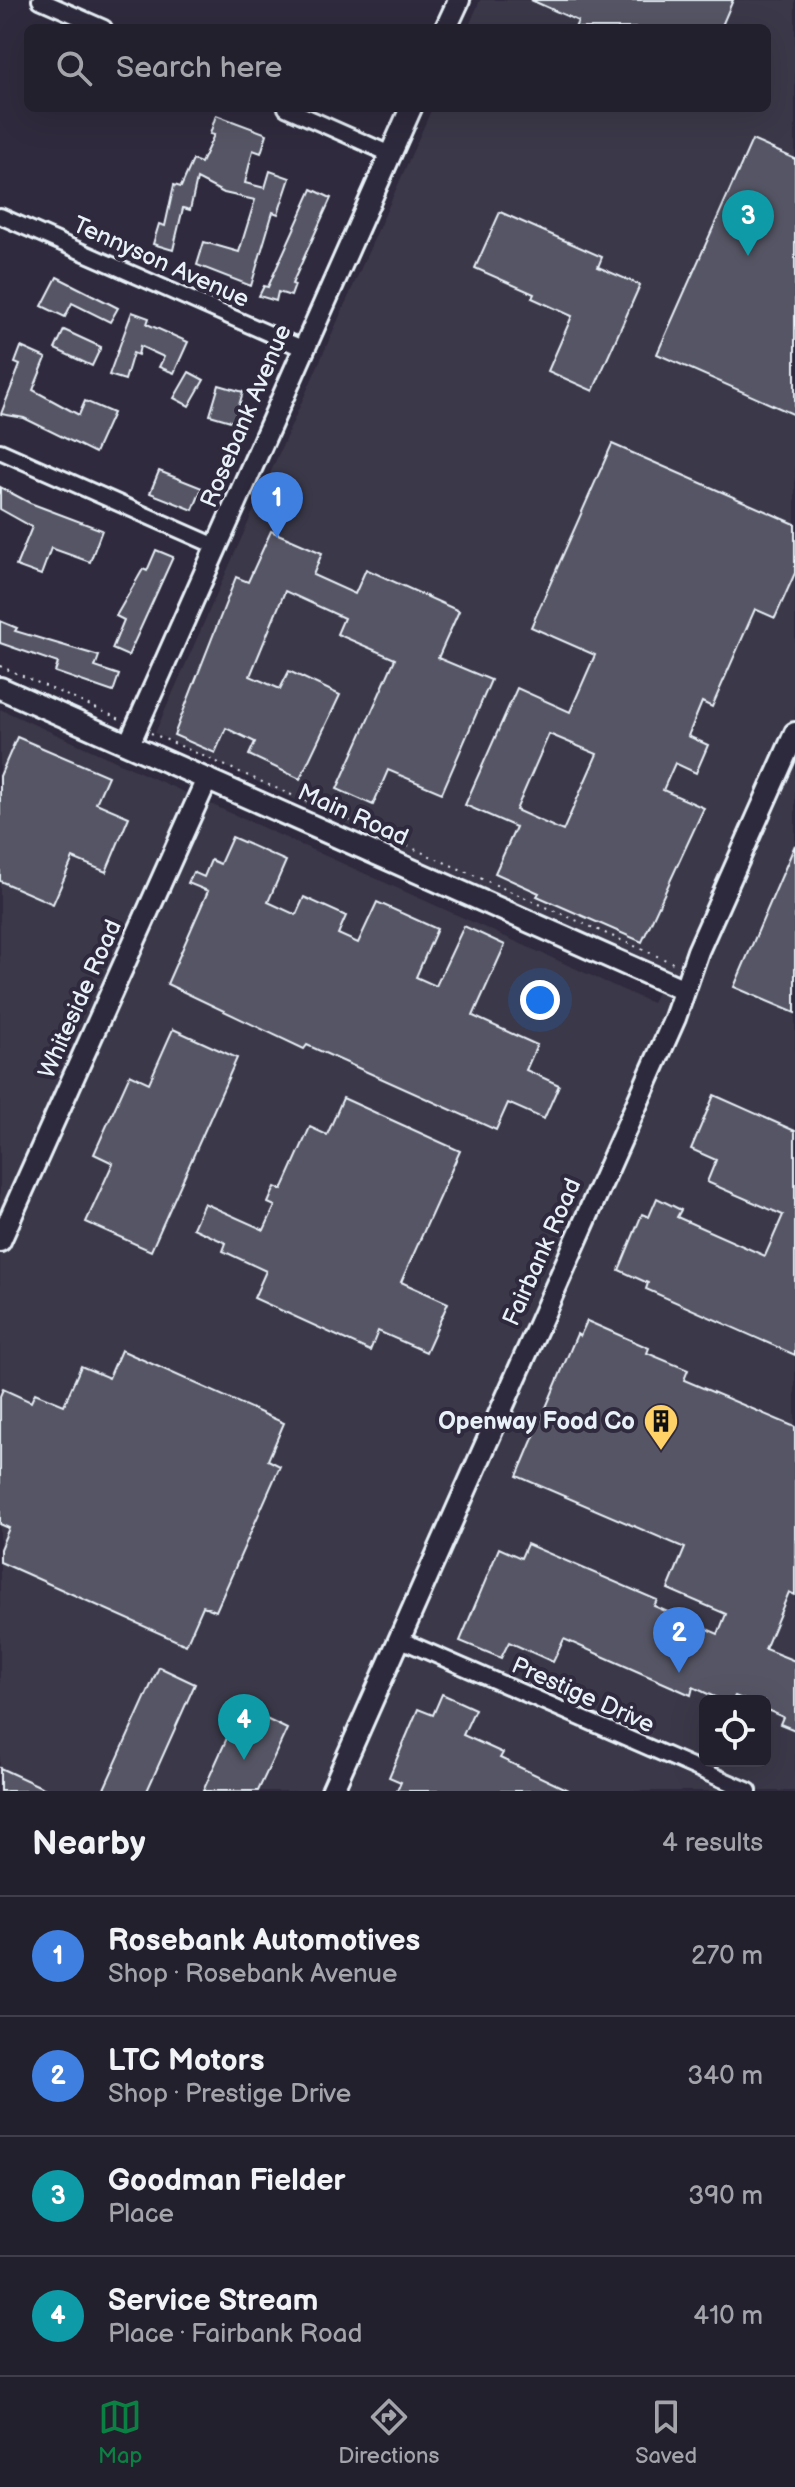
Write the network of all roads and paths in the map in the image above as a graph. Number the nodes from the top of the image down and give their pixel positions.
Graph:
1 (40, 0) edge
2 (459, 0) edge
3 (95, 24) edge
4 (448, 24) edge
5 (295, 112) edge
6 (409, 112) edge
7 (390, 154) junction
8 (0, 216) edge
9 (304, 349) junction
10 (0, 451) edge
11 (218, 547) junction
12 (0, 666) edge
13 (0, 688) edge
14 (795, 733) edge
15 (132, 735) junction
16 (207, 779) junction
17 (676, 986) junction
18 (0, 1241) edge
19 (399, 1639) junction
20 (332, 1791) edge
21 (749, 1791) edge

1 - 3 street
2 - 4 main road
5 - 7 street
6 - 7 main road, Rosebank Avenue
7 - 9 main road, Rosebank Avenue
8 - 9 street, Tennyson Avenue
9 - 11 main road, Rosebank Avenue
10 - 11 street
11 - 15 main road, Rosebank Avenue
12 - 15 path
13 - 15 main road, Main Road
14 - 17 main road, Fairbank Road
15 - 16 main road, Main Road
15 - 17 path
16 - 17 main road, Main Road
16 - 18 main road, Whiteside Road
17 - 19 main road, Fairbank Road
19 - 20 main road, Fairbank Road
19 - 21 street, Prestige Drive

